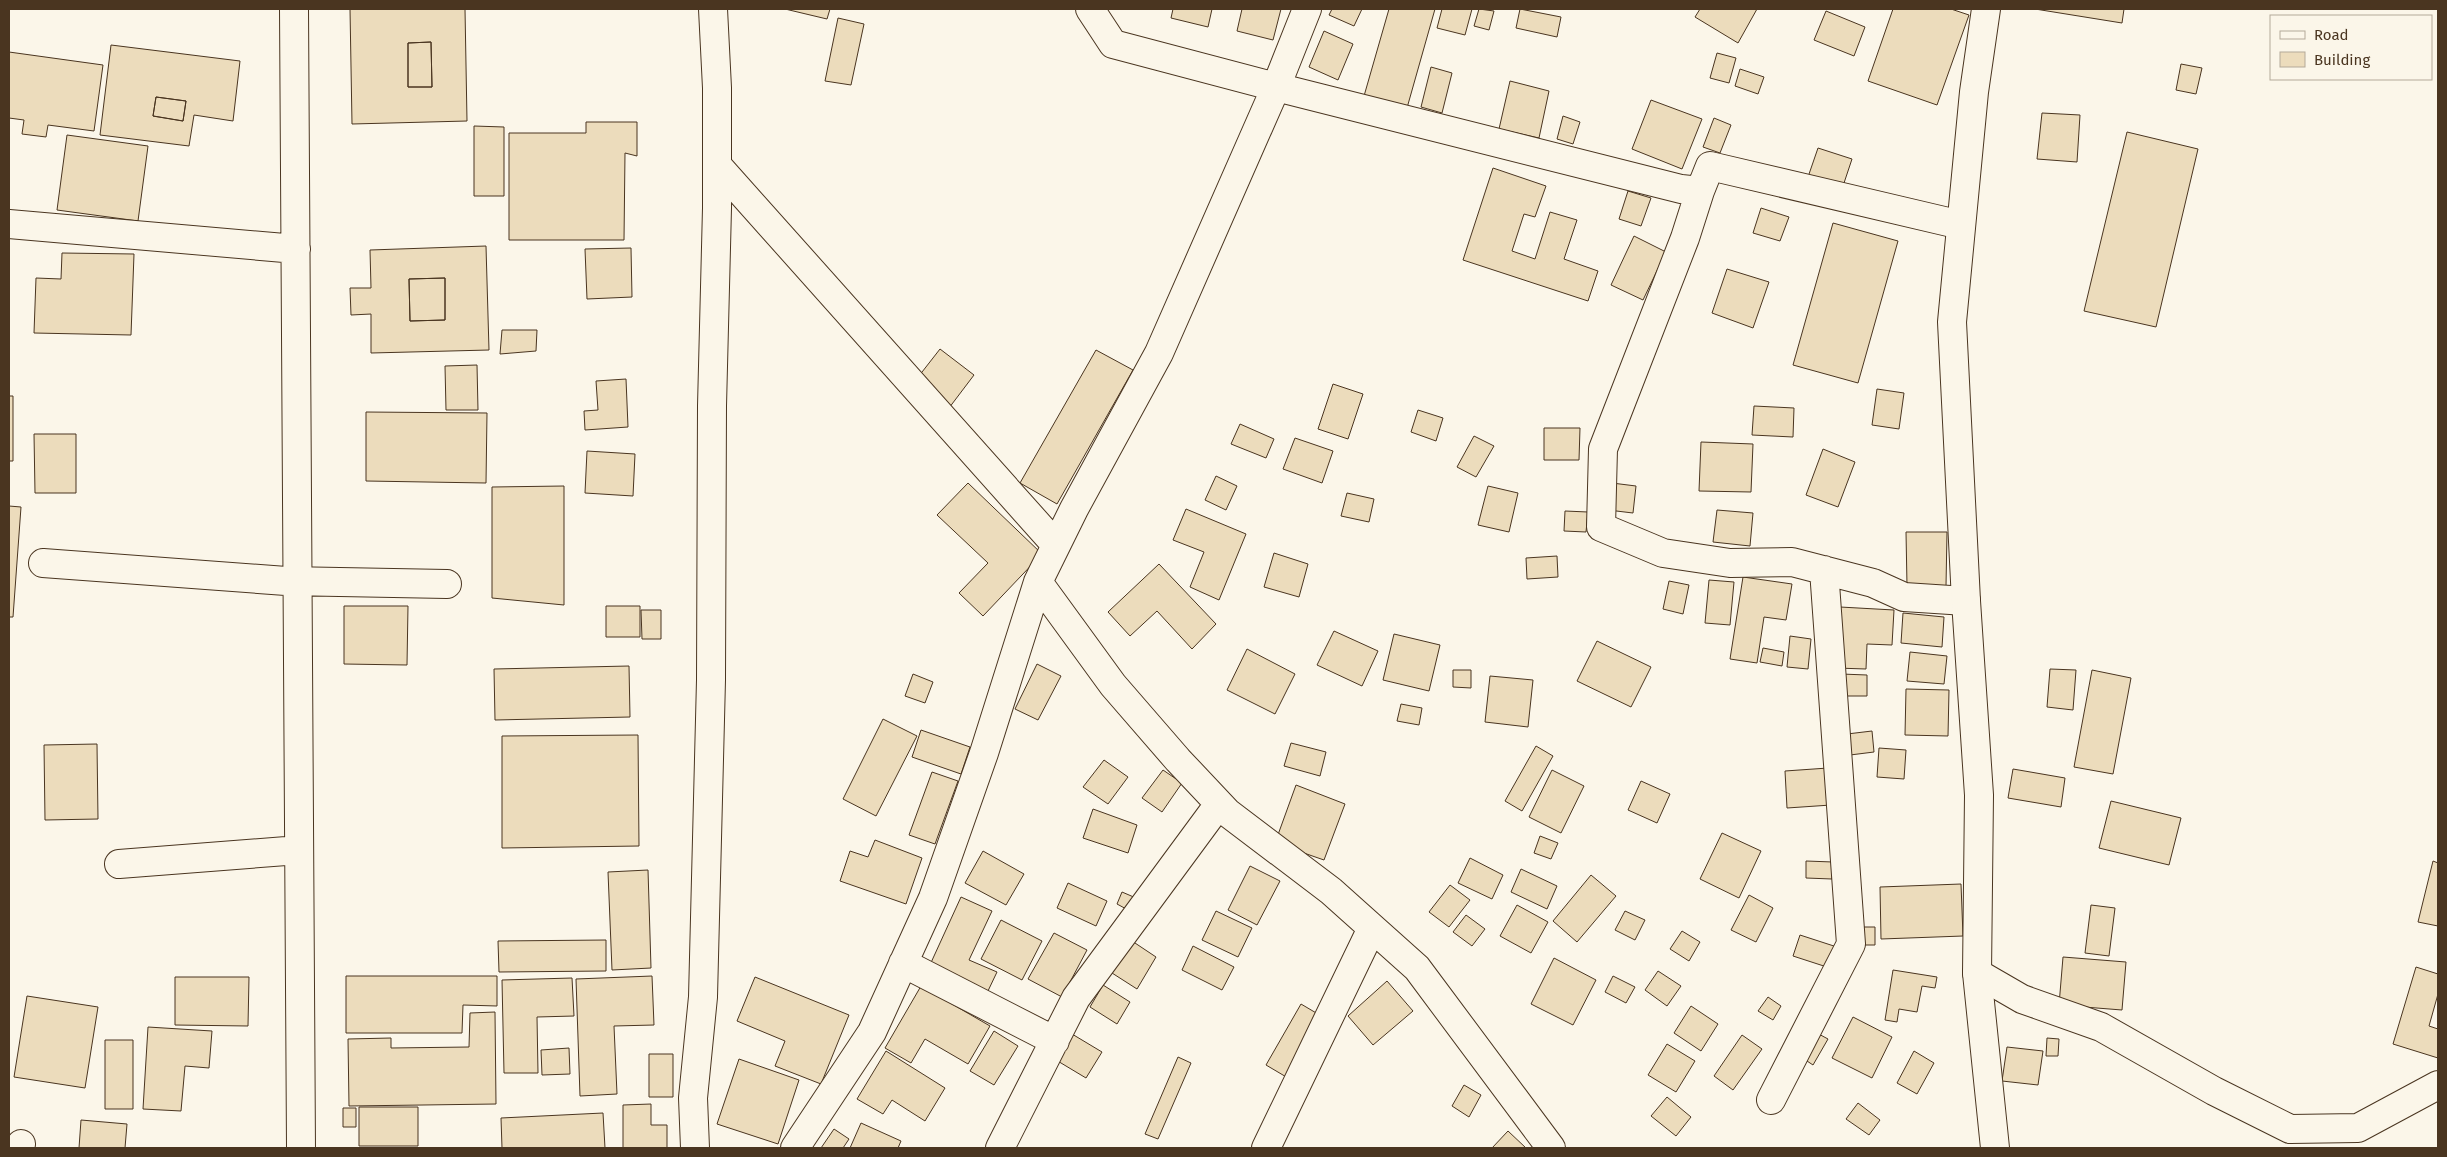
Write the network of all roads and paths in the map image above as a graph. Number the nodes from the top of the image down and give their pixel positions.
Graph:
1 (294, 9) edge
2 (713, 9) edge
3 (1090, 9) edge
4 (1307, 9) edge
5 (1986, 9) edge
6 (1276, 87) junction
7 (717, 165) junction
8 (1700, 191) junction
9 (9, 224) edge
10 (1961, 225) junction
11 (296, 249) junction
12 (1056, 546) junction
13 (43, 563) dead end
14 (1824, 570) junction
15 (298, 581) junction
16 (1038, 582) junction
17 (447, 584) dead end
18 (1966, 601) junction
19 (1219, 804) junction
20 (299, 850) junction
21 (119, 864) dead end
22 (1372, 928) junction
23 (903, 963) junction
24 (1977, 973) junction
25 (1055, 1040) junction
26 (2438, 1085) edge
27 (1771, 1100) dead end
28 (301, 1148) edge
29 (695, 1148) edge
30 (795, 1148) edge
31 (1000, 1148) edge
32 (1266, 1148) edge
33 (1552, 1148) edge
34 (1995, 1148) edge

1 - 11 street
2 - 7 street
3 - 6 street
4 - 6 street
5 - 10 street
6 - 8 street
6 - 12 street
7 - 12 street
7 - 29 street
8 - 10 street
8 - 14 street
9 - 11 street
10 - 18 street
11 - 15 street
12 - 16 street
13 - 15 street
14 - 18 street
14 - 27 street
15 - 17 street
15 - 20 street
16 - 19 street
16 - 23 street
18 - 24 street
19 - 22 street
19 - 25 street
20 - 21 street
20 - 28 street
22 - 32 street
22 - 33 street
23 - 25 street
23 - 30 street
24 - 26 street
24 - 34 street
25 - 31 street

